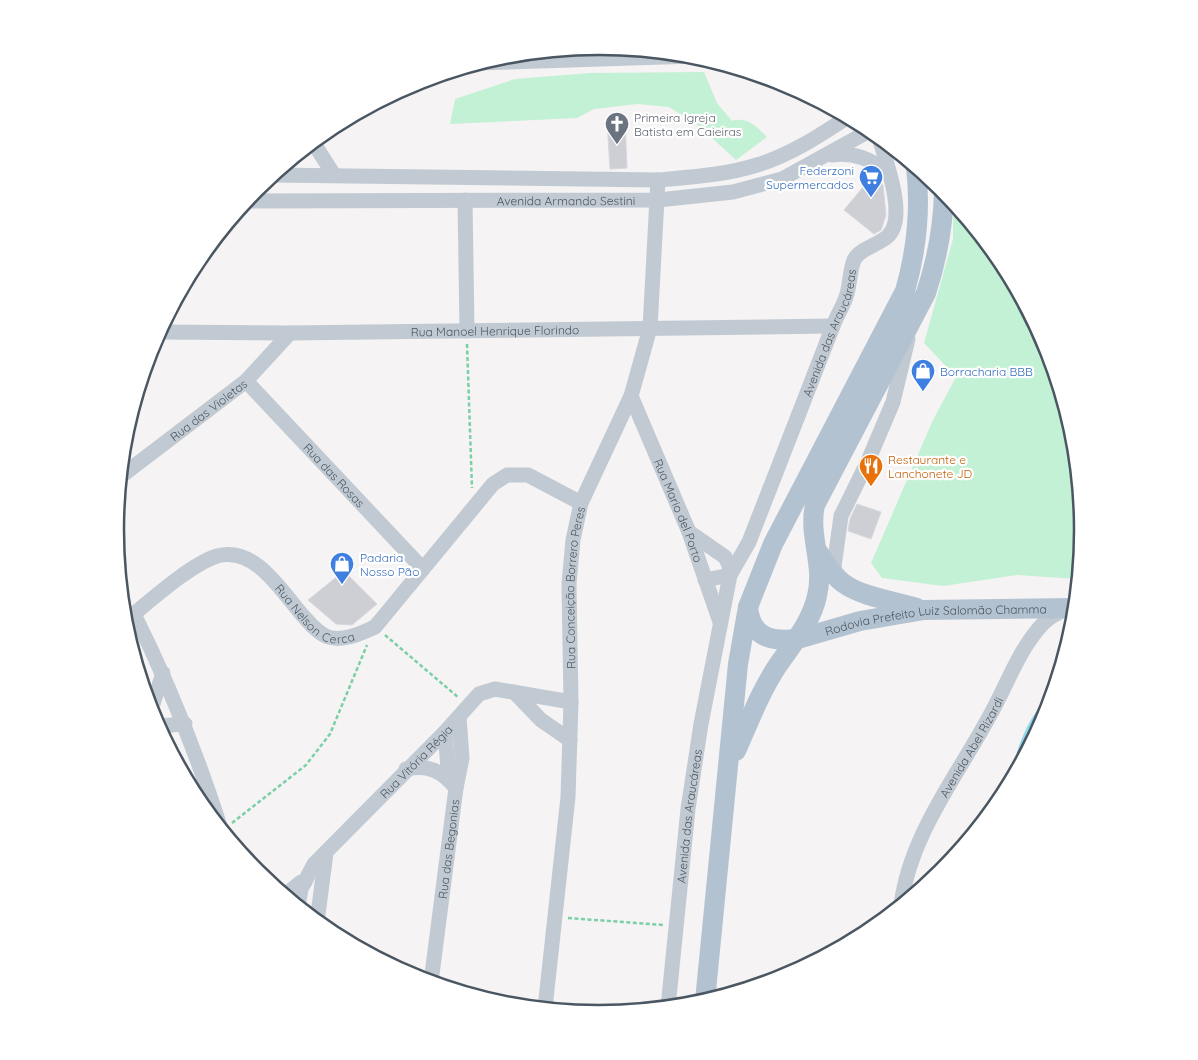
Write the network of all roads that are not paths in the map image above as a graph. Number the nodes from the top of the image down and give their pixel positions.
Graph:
1 (616, 56) edge
2 (529, 60) edge
3 (841, 121) edge
4 (863, 135) edge
5 (316, 148) edge
6 (882, 149) edge
7 (828, 155) junction
8 (889, 173) junction
9 (284, 175) edge
10 (334, 175) junction
11 (917, 177) edge
12 (658, 180) junction
13 (258, 200) edge
14 (466, 200) junction
15 (658, 200) junction
16 (943, 203) edge
17 (911, 324) junction
18 (833, 326) junction
19 (650, 328) junction
20 (467, 330) junction
21 (167, 332) edge
22 (290, 333) junction
23 (246, 381) junction
24 (631, 396) junction
25 (128, 472) edge
26 (581, 503) junction
27 (689, 532) junction
28 (749, 542) junction
29 (816, 548) junction
30 (720, 554) junction
31 (698, 563) junction
32 (423, 569) junction
33 (833, 574) junction
34 (730, 575) junction
35 (705, 580) junction
36 (748, 606) junction
37 (1067, 608) edge
38 (924, 610) junction
39 (1067, 610) edge
40 (132, 616) edge
41 (860, 620) junction
42 (133, 625) edge
43 (720, 625) junction
44 (798, 639) junction
45 (164, 673) junction
46 (763, 691) junction
47 (514, 692) junction
48 (155, 699) edge
49 (571, 702) junction
50 (463, 711) junction
51 (185, 724) junction
52 (166, 725) edge
53 (445, 732) junction
54 (570, 740) junction
55 (729, 767) junction
56 (406, 769) junction
57 (452, 784) junction
58 (224, 821) edge
59 (326, 852) junction
60 (304, 882) junction
61 (321, 886) junction
62 (291, 891) edge
63 (903, 894) edge
64 (298, 897) edge
65 (314, 910) edge
66 (431, 974) edge
67 (705, 993) edge
68 (669, 1000) edge
69 (546, 1002) edge

1 - 2 street
3 - 12 street, Avenida Armando Sestini
4 - 7 street, Avenida Armando Sestini
5 - 10 street
6 - 8 street, Avenida das Araucáreas
7 - 8 street
7 - 15 street, Avenida Armando Sestini
8 - 18 street, Avenida das Araucáreas
9 - 10 street, Avenida Armando Sestini
10 - 12 street, Avenida Armando Sestini
11 - 36 main road
12 - 15 street, Rua Conceição Borrero Peres
13 - 14 street, Avenida Armando Sestini
14 - 15 street, Avenida Armando Sestini
14 - 20 street
15 - 19 street, Rua Conceição Borrero Peres
16 - 17 main road
17 - 29 main road
17 - 33 street
18 - 19 street, Rua Manoel Henrique Florindo
18 - 28 street, Avenida das Araucáreas
19 - 20 street, Rua Manoel Henrique Florindo
19 - 24 street, Rua Conceição Borrero Peres
20 - 22 street, Rua Manoel Henrique Florindo
21 - 22 street, Rua Manoel Henrique Florindo
22 - 23 street, Rua das Violetas
23 - 25 street, Rua das Violetas
23 - 32 street, Rua das Rosas
24 - 26 street, Rua Conceição Borrero Peres
24 - 27 street, Rua Mario del Porto
26 - 32 street, Rua Nelson Cerca
26 - 49 street, Rua Conceição Borrero Peres
27 - 30 street
27 - 31 street, Rua Mario del Porto
28 - 30 street
28 - 34 street, Avenida das Araucáreas
29 - 33 main road
29 - 44 main road
30 - 31 street
30 - 34 street
31 - 35 street, Rua Mario del Porto
32 - 40 street, Rua Nelson Cerca
33 - 38 main road
34 - 35 street
34 - 43 street, Avenida das Araucáreas
35 - 43 street, Rua Mario del Porto
36 - 44 main road, Rodovia Prefeito Luiz Salomão Chamma
36 - 55 main road
37 - 38 main road, Rodovia Prefeito Luiz Salomão Chamma
38 - 41 main road, Rodovia Prefeito Luiz Salomão Chamma
39 - 63 street, Avenida Abel Rizardi
41 - 44 main road, Rodovia Prefeito Luiz Salomão Chamma
41 - 46 main road
42 - 45 street
43 - 68 street, Avenida das Araucáreas
44 - 46 main road
45 - 48 street
45 - 51 street
46 - 55 main road
47 - 49 street, Rua Vitória Régia
47 - 50 street, Rua Vitória Régia
47 - 54 street
49 - 54 street, Rua Conceição Borrero Peres
50 - 53 street, Rua Vitória Régia
50 - 57 street, Rua das Begonias
51 - 52 street
51 - 58 street
53 - 56 street, Rua Vitória Régia
53 - 57 street, Rua das Begonias
54 - 69 street, Rua Conceição Borrero Peres
55 - 67 main road
56 - 57 street
56 - 59 street, Rua Vitória Régia
57 - 66 street, Rua das Begonias
59 - 60 street, Rua Vitória Régia
59 - 61 street
60 - 61 street
60 - 62 street, Rua Vitória Régia
60 - 64 street, Rua Vitória Régia
61 - 65 street

